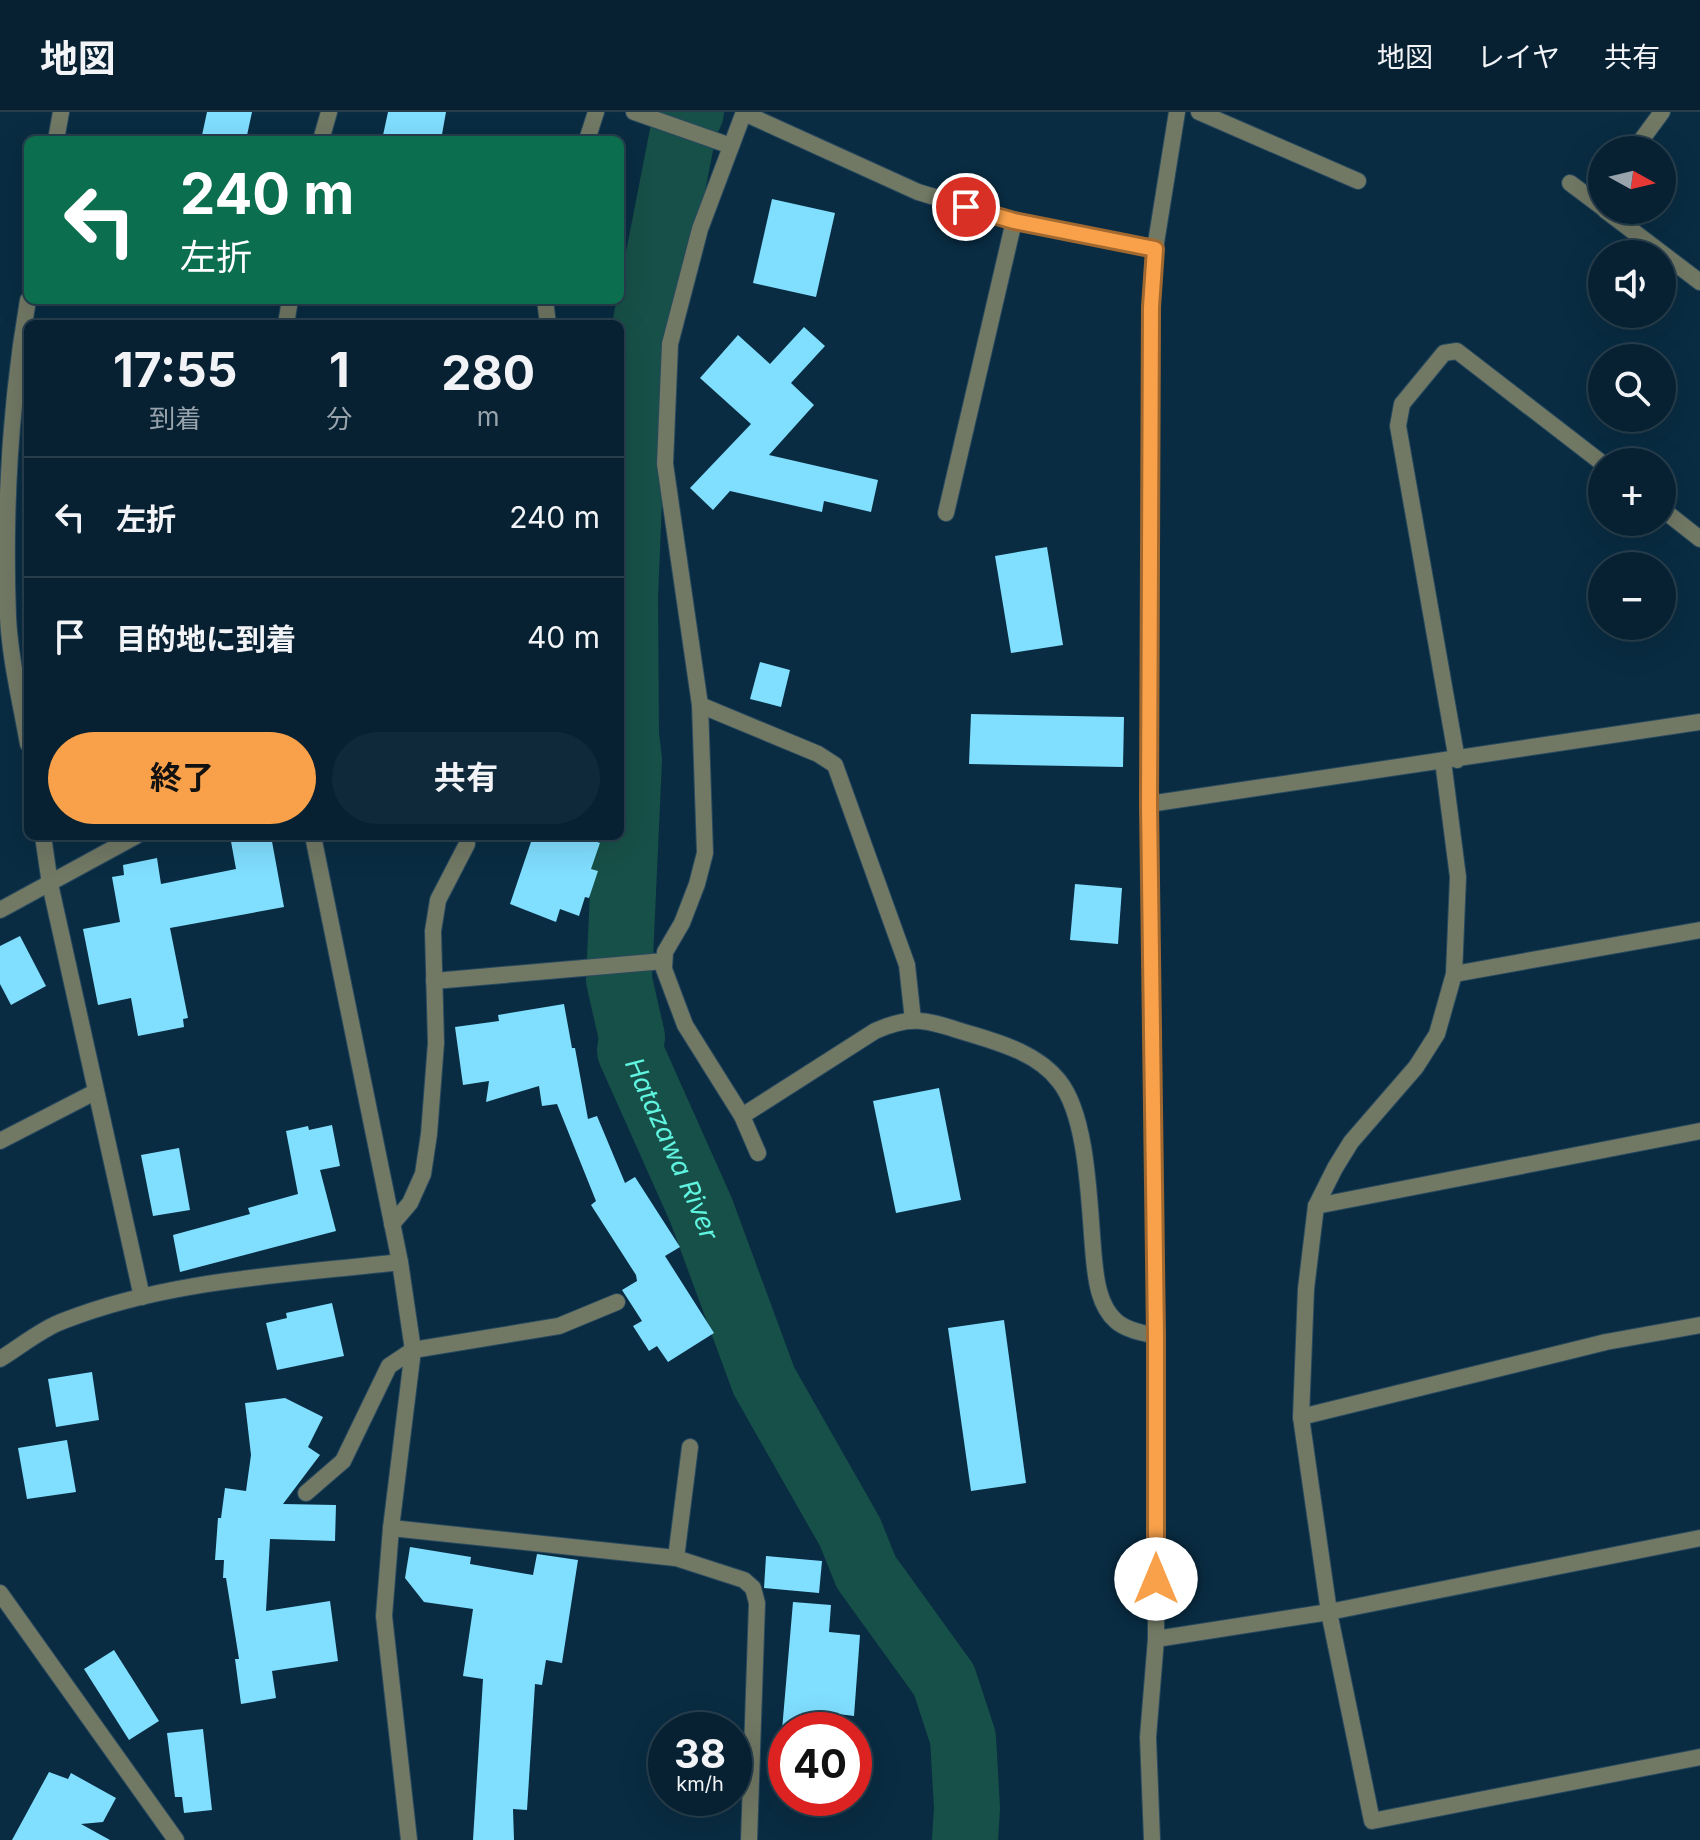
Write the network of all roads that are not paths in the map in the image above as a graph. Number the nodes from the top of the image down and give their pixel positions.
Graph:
1 (61, 112) edge
2 (329, 112) edge
3 (596, 112) edge
4 (634, 112) edge
5 (744, 112) edge
6 (1177, 112) edge
7 (1199, 112) edge
8 (1662, 112) edge
9 (57, 136) edge
10 (322, 136) edge
11 (588, 136) edge
12 (1644, 136) edge
13 (731, 146) junction
14 (1358, 181) dead end
15 (1570, 183) dead end
16 (1588, 197) edge
17 (1014, 221) junction
18 (1624, 224) edge
19 (1155, 249) junction
20 (1699, 279) edge
21 (24, 324) edge
22 (1588, 452) edge
23 (946, 513) dead end
24 (1676, 520) edge
25 (1700, 539) edge
26 (700, 705) junction
27 (24, 719) edge
28 (1700, 722) edge
29 (1450, 761) junction
30 (1149, 804) junction
31 (44, 840) edge
32 (129, 840) edge
33 (314, 840) edge
34 (467, 844) dead end
35 (50, 884) junction
36 (0, 910) edge
37 (1700, 930) edge
38 (664, 961) junction
39 (1454, 974) junction
40 (434, 981) junction
41 (913, 1020) junction
42 (95, 1092) junction
43 (742, 1116) junction
44 (1700, 1131) edge
45 (0, 1141) edge
46 (758, 1153) dead end
47 (1316, 1206) junction
48 (392, 1224) junction
49 (400, 1262) junction
50 (142, 1297) junction
51 (617, 1302) dead end
52 (1700, 1325) edge
53 (1156, 1336) junction
54 (413, 1350) junction
55 (0, 1359) edge
56 (1301, 1417) junction
57 (690, 1447) dead end
58 (306, 1493) dead end
59 (391, 1528) junction
60 (1700, 1538) edge
61 (676, 1558) junction
62 (0, 1593) edge
63 (1329, 1612) junction
64 (1156, 1639) junction
65 (1700, 1757) edge
66 (176, 1840) edge
67 (409, 1840) edge
68 (749, 1840) edge
69 (1152, 1840) edge

1 - 9 street
2 - 10 street
3 - 11 street
4 - 13 street
5 - 13 street
5 - 17 street
6 - 19 street
7 - 14 street
8 - 12 street
13 - 26 street
15 - 16 street
17 - 19 street
17 - 23 street
18 - 20 street
19 - 30 street
21 - 27 street
22 - 29 street
24 - 25 street
26 - 38 street
26 - 41 street
28 - 29 street
29 - 30 street
29 - 39 street
30 - 53 street
31 - 35 street
32 - 35 street
33 - 48 street
34 - 40 street
35 - 36 street
35 - 42 street
37 - 39 street
38 - 40 street
38 - 43 street
39 - 47 street
40 - 48 street
41 - 43 street
41 - 53 street
42 - 45 street
42 - 50 street
43 - 46 street
44 - 47 street
47 - 56 street
48 - 49 street
49 - 50 street
49 - 54 street
50 - 55 street
51 - 54 street
52 - 56 street
53 - 64 street
54 - 58 street
54 - 59 street
56 - 63 street
57 - 61 street
59 - 61 street
59 - 67 street
60 - 63 street
61 - 68 street
62 - 66 street
63 - 64 street
63 - 65 street
64 - 69 street

